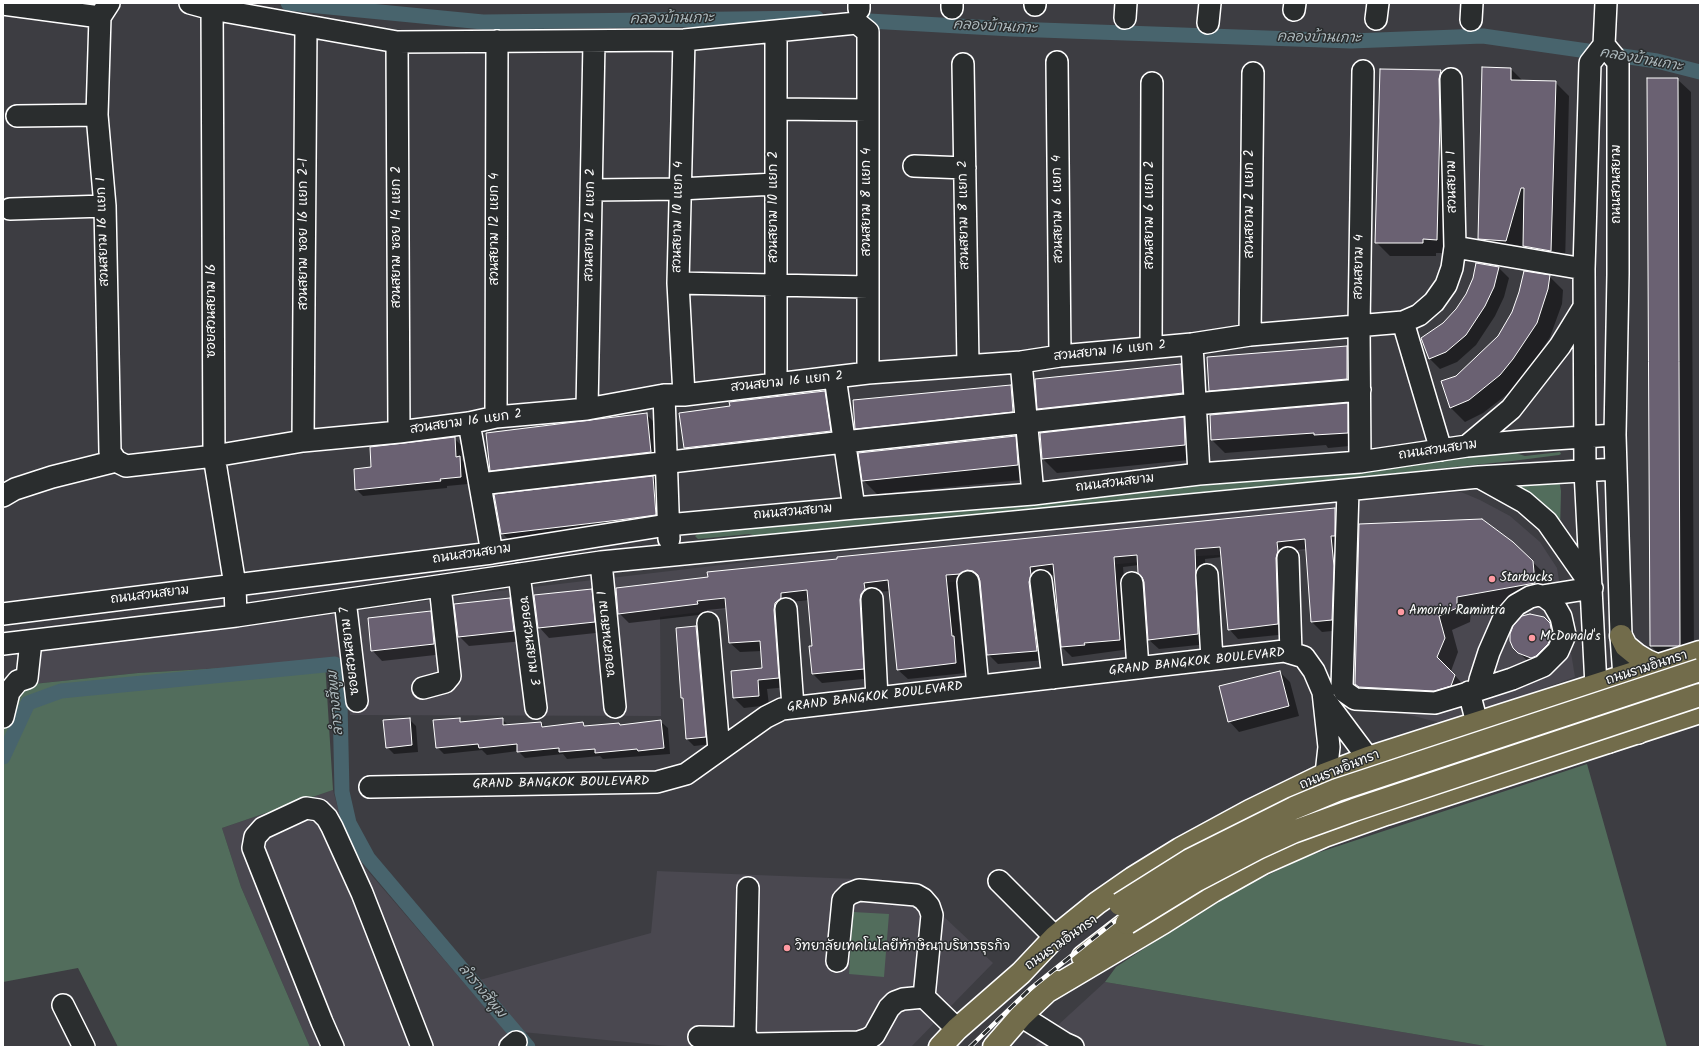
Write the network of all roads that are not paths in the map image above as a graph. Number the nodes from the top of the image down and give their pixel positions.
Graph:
1 (190, 3) edge
2 (1606, 3) edge
3 (3, 4) edge
4 (212, 6) edge
5 (105, 10) edge
6 (306, 26) junction
7 (776, 31) junction
8 (684, 40) junction
9 (397, 42) junction
10 (497, 42) junction
11 (594, 42) junction
12 (1608, 50) junction
13 (1058, 62) dead end
14 (963, 64) dead end
15 (1363, 71) dead end
16 (1252, 73) dead end
17 (1451, 79) dead end
18 (1152, 83) dead end
19 (776, 109) junction
20 (867, 110) junction
21 (97, 115) junction
22 (17, 116) dead end
23 (914, 166) dead end
24 (965, 168) junction
25 (775, 184) junction
26 (680, 189) junction
27 (592, 190) junction
28 (104, 206) junction
29 (10, 209) dead end
30 (1455, 247) junction
31 (1584, 269) junction
32 (678, 283) junction
33 (775, 284) junction
34 (1446, 285) joint
35 (868, 287) junction
36 (1584, 307) junction
37 (1403, 322) junction
38 (1359, 326) junction
39 (1250, 335) junction
40 (1192, 344) junction
41 (1151, 348) junction
42 (1060, 356) junction
43 (1021, 362) junction
44 (968, 365) junction
45 (868, 373) junction
46 (835, 377) junction
47 (776, 383) junction
48 (1360, 390) junction
49 (674, 395) junction
50 (1195, 404) junction
51 (587, 409) junction
52 (496, 417) junction
53 (470, 423) junction
54 (1026, 423) junction
55 (399, 432) junction
56 (1615, 435) junction
57 (1585, 436) junction
58 (303, 441) junction
59 (844, 442) junction
60 (1468, 446) junction
61 (1440, 450) junction
62 (214, 456) junction
63 (116, 461) junction
64 (667, 462) junction
65 (1360, 462) junction
66 (1615, 469) junction
67 (1585, 471) junction
68 (1199, 474) junction
69 (1479, 477) junction
70 (480, 484) junction
71 (1348, 490) junction
72 (1033, 494) junction
73 (3, 496) edge
74 (854, 508) junction
75 (667, 525) junction
76 (492, 553) junction
77 (670, 556) junction
78 (1288, 558) dead end
79 (601, 562) junction
80 (519, 574) junction
81 (1207, 575) dead end
82 (1041, 581) dead end
83 (968, 582) dead end
84 (1132, 583) dead end
85 (235, 585) junction
86 (440, 586) junction
87 (1592, 586) junction
88 (1542, 596) junction
89 (872, 599) dead end
90 (345, 600) junction
91 (786, 609) dead end
92 (3, 614) edge
93 (236, 616) junction
94 (708, 623) dead end
95 (1620, 636) junction
96 (31, 641) junction
97 (5, 649) edge
98 (1700, 652) edge
99 (1291, 653) junction
100 (1212, 660) junction
101 (1659, 666) junction
102 (1138, 668) junction
103 (1700, 670) edge
104 (1624, 677) junction
105 (1053, 678) junction
106 (978, 686) junction
107 (1596, 686) junction
108 (423, 688) dead end
109 (1474, 691) junction
110 (1700, 695) edge
111 (877, 698) junction
112 (1324, 699) junction
113 (357, 701) dead end
114 (615, 707) dead end
115 (794, 707) junction
116 (536, 708) dead end
117 (1517, 710) junction
118 (1700, 712) edge
119 (3, 717) edge
120 (1477, 723) junction
121 (1638, 733) junction
122 (1354, 738) junction
123 (1610, 742) junction
124 (1329, 747) junction
125 (719, 750) junction
126 (1368, 758) junction
127 (1532, 767) junction
128 (1326, 774) junction
129 (370, 788) dead end
130 (999, 880) dead end
131 (748, 888) dead end
132 (1123, 914) junction
133 (1055, 937) junction
134 (836, 961) dead end
135 (1021, 973) junction
136 (1046, 992) junction
137 (924, 997) junction
138 (63, 1006) dead end
139 (1021, 1016) junction
140 (957, 1029) junction
141 (699, 1037) dead end
142 (747, 1038) junction
143 (84, 1047) edge
144 (333, 1047) edge
145 (422, 1047) edge
146 (940, 1047) edge
147 (994, 1047) edge
148 (1074, 1047) edge

1 - 4 street
2 - 12 street, ถนนสวนสยาม
3 - 5 street
4 - 6 street
4 - 62 street, ซอยสวนสยาม 16
5 - 21 street, สวนสยาม 16 แยก 1
6 - 9 street
6 - 58 street, สวนสยาม ซอย 16 แยก 2-1
7 - 8 street
7 - 19 street, สวนสยาม 10 แยก 2
7 - 20 street, สวนสยาม 8 แยก 4
8 - 11 street
8 - 26 street, สวนสยาม 10 แยก 4
9 - 10 street
9 - 55 street, สวนสยาม ซอย 14 แยก 2
10 - 11 street
10 - 52 street, สวนสยาม 12 แยก 4
11 - 27 street, สวนสยาม 12 แยก 2
12 - 31 street
12 - 56 street, ถนนสวนสยาม
13 - 42 street, สวนสยาม 6 แยก 4
14 - 24 street, สวนสยาม 8 แยก 2
15 - 38 street, สวนสยาม 4
16 - 39 street, สวนสยาม 2 แยก 2
17 - 30 street, สวนสยาม 1
18 - 41 street, สวนสยาม 6 แยก 2
19 - 20 street
19 - 25 street, สวนสยาม 10 แยก 2
20 - 35 street, สวนสยาม 8 แยก 4
21 - 22 street
21 - 28 street, สวนสยาม 16 แยก 1
23 - 24 street
24 - 44 street, สวนสยาม 8 แยก 2
25 - 26 street
25 - 33 street, สวนสยาม 10 แยก 2
26 - 27 street
26 - 32 street, สวนสยาม 10 แยก 4
27 - 51 street, สวนสยาม 12 แยก 2
28 - 29 street
28 - 63 street, สวนสยาม 16 แยก 1
30 - 31 street
30 - 34 street, สวนสยาม 1
31 - 36 street
32 - 33 street
32 - 49 street, สวนสยาม 10 แยก 4
33 - 35 street
33 - 47 street, สวนสยาม 10 แยก 2
34 - 37 street, สวนสยาม 16 แยก 2
35 - 45 street, สวนสยาม 8 แยก 4
36 - 57 street
36 - 60 street
37 - 38 street, สวนสยาม 16 แยก 2
37 - 61 street
38 - 39 street, สวนสยาม 16 แยก 2
38 - 48 street, สวนสยาม 4
39 - 40 street, สวนสยาม 16 แยก 2
40 - 41 street, สวนสยาม 16 แยก 2
40 - 50 street
41 - 42 street, สวนสยาม 16 แยก 2
42 - 43 street, สวนสยาม 16 แยก 2
43 - 44 street, สวนสยาม 16 แยก 2
43 - 54 street
44 - 45 street, สวนสยาม 16 แยก 2
45 - 46 street, สวนสยาม 16 แยก 2
46 - 47 street, สวนสยาม 16 แยก 2
46 - 59 street
47 - 49 street, สวนสยาม 16 แยก 2
48 - 50 street
48 - 65 street, สวนสยาม 4
49 - 51 street, สวนสยาม 16 แยก 2
49 - 64 street, สวนสยาม 10 แยก 4
50 - 54 street
50 - 68 street
51 - 52 street, สวนสยาม 16 แยก 2
52 - 53 street, สวนสยาม 16 แยก 2
53 - 55 street, สวนสยาม 16 แยก 2
53 - 70 street
54 - 59 street
54 - 72 street
55 - 58 street, สวนสยาม 16 แยก 2
56 - 57 street, ถนนสวนสยาม
56 - 66 street, ถนนสวนสยาม
57 - 60 street, ถนนสวนสยาม
57 - 67 street
58 - 62 street, สวนสยาม 16 แยก 2
59 - 64 street
59 - 74 street
60 - 61 street, ถนนสวนสยาม
61 - 65 street, ถนนสวนสยาม
62 - 63 street, สวนสยาม 16 แยก 2
62 - 85 street, ซอยสวนสยาม 16
63 - 73 street
64 - 70 street
64 - 75 street, สวนสยาม 10 แยก 4
65 - 68 street, ถนนสวนสยาม
66 - 67 street, ถนนสวนสยาม
66 - 95 street, ถนนสวนสยาม
67 - 69 street, ถนนสวนสยาม
67 - 87 street
68 - 72 street, ถนนสวนสยาม
69 - 71 street, ถนนสวนสยาม
69 - 87 street
70 - 76 street
71 - 77 street, ถนนสวนสยาม
71 - 109 street
72 - 74 street, ถนนสวนสยาม
74 - 75 street, ถนนสวนสยาม
75 - 76 street, ถนนสวนสยาม
75 - 77 street, สวนสยาม 10 แยก 4
76 - 85 street, ถนนสวนสยาม
77 - 79 street, ถนนสวนสยาม
78 - 99 street
79 - 80 street, ถนนสวนสยาม
79 - 114 street, ซอยสวนสยาม 1
80 - 86 street, ถนนสวนสยาม
80 - 116 street, ซอยสวนสยาม 3
81 - 100 street
82 - 105 street
83 - 106 street
84 - 102 street
85 - 92 street, ถนนสวนสยาม
85 - 93 street, ซอยสวนสยาม 16
86 - 90 street, ถนนสวนสยาม
86 - 108 street
87 - 88 street
87 - 107 street
88 - 109 street
88 - 109 street
89 - 111 street
90 - 93 street, ถนนสวนสยาม
90 - 113 street, ซอยสวนสยาม 7
91 - 115 street
93 - 96 street, ถนนสวนสยาม
94 - 125 street
95 - 101 highway
95 - 104 street, ถนนสวนสยาม
96 - 97 street, ถนนสวนสยาม
96 - 119 street
98 - 101 highway, ถนนรามอินทรา
99 - 100 street, GRAND BANGKOK BOULEVARD
99 - 112 street, GRAND BANGKOK BOULEVARD
100 - 102 street, GRAND BANGKOK BOULEVARD
101 - 104 highway, ถนนรามอินทรา
102 - 105 street, GRAND BANGKOK BOULEVARD
103 - 132 highway, ถนนรามอินทรา, bridge
104 - 107 highway, ถนนรามอินทรา
104 - 121 street, ถนนสวนสยาม
105 - 106 street, GRAND BANGKOK BOULEVARD
106 - 111 street, GRAND BANGKOK BOULEVARD
107 - 117 highway, ถนนรามอินทรา
107 - 123 street
109 - 120 street
110 - 132 highway, ถนนรามอินทรา, bridge
111 - 115 street, GRAND BANGKOK BOULEVARD
112 - 122 street, GRAND BANGKOK BOULEVARD
112 - 124 street, GRAND BANGKOK BOULEVARD
115 - 125 street, GRAND BANGKOK BOULEVARD
117 - 120 highway, ถนนรามอินทรา
117 - 127 highway
118 - 121 highway, ถนนรามอินทรา
120 - 126 highway, ถนนรามอินทรา
121 - 123 highway, ถนนรามอินทรา
122 - 124 street
122 - 126 street, GRAND BANGKOK BOULEVARD
123 - 127 highway, ถนนรามอินทรา
124 - 128 street, GRAND BANGKOK BOULEVARD
125 - 129 street, GRAND BANGKOK BOULEVARD
126 - 128 highway, ถนนรามอินทรา
127 - 136 highway, ถนนรามอินทรา
128 - 133 highway, ถนนรามอินทรา
130 - 133 street
131 - 142 street
132 - 135 highway, ถนนรามอินทรา
132 - 136 highway, ถนนรามอินทรา
133 - 135 highway, ถนนรามอินทรา
134 - 137 street
135 - 140 highway, ถนนรามอินทรา
136 - 139 highway, ถนนรามอินทรา
137 - 140 street
137 - 142 street
138 - 143 street
139 - 147 highway, ถนนรามอินทรา
139 - 148 street
140 - 146 highway, ถนนรามอินทรา
141 - 142 street
144 - 145 street

